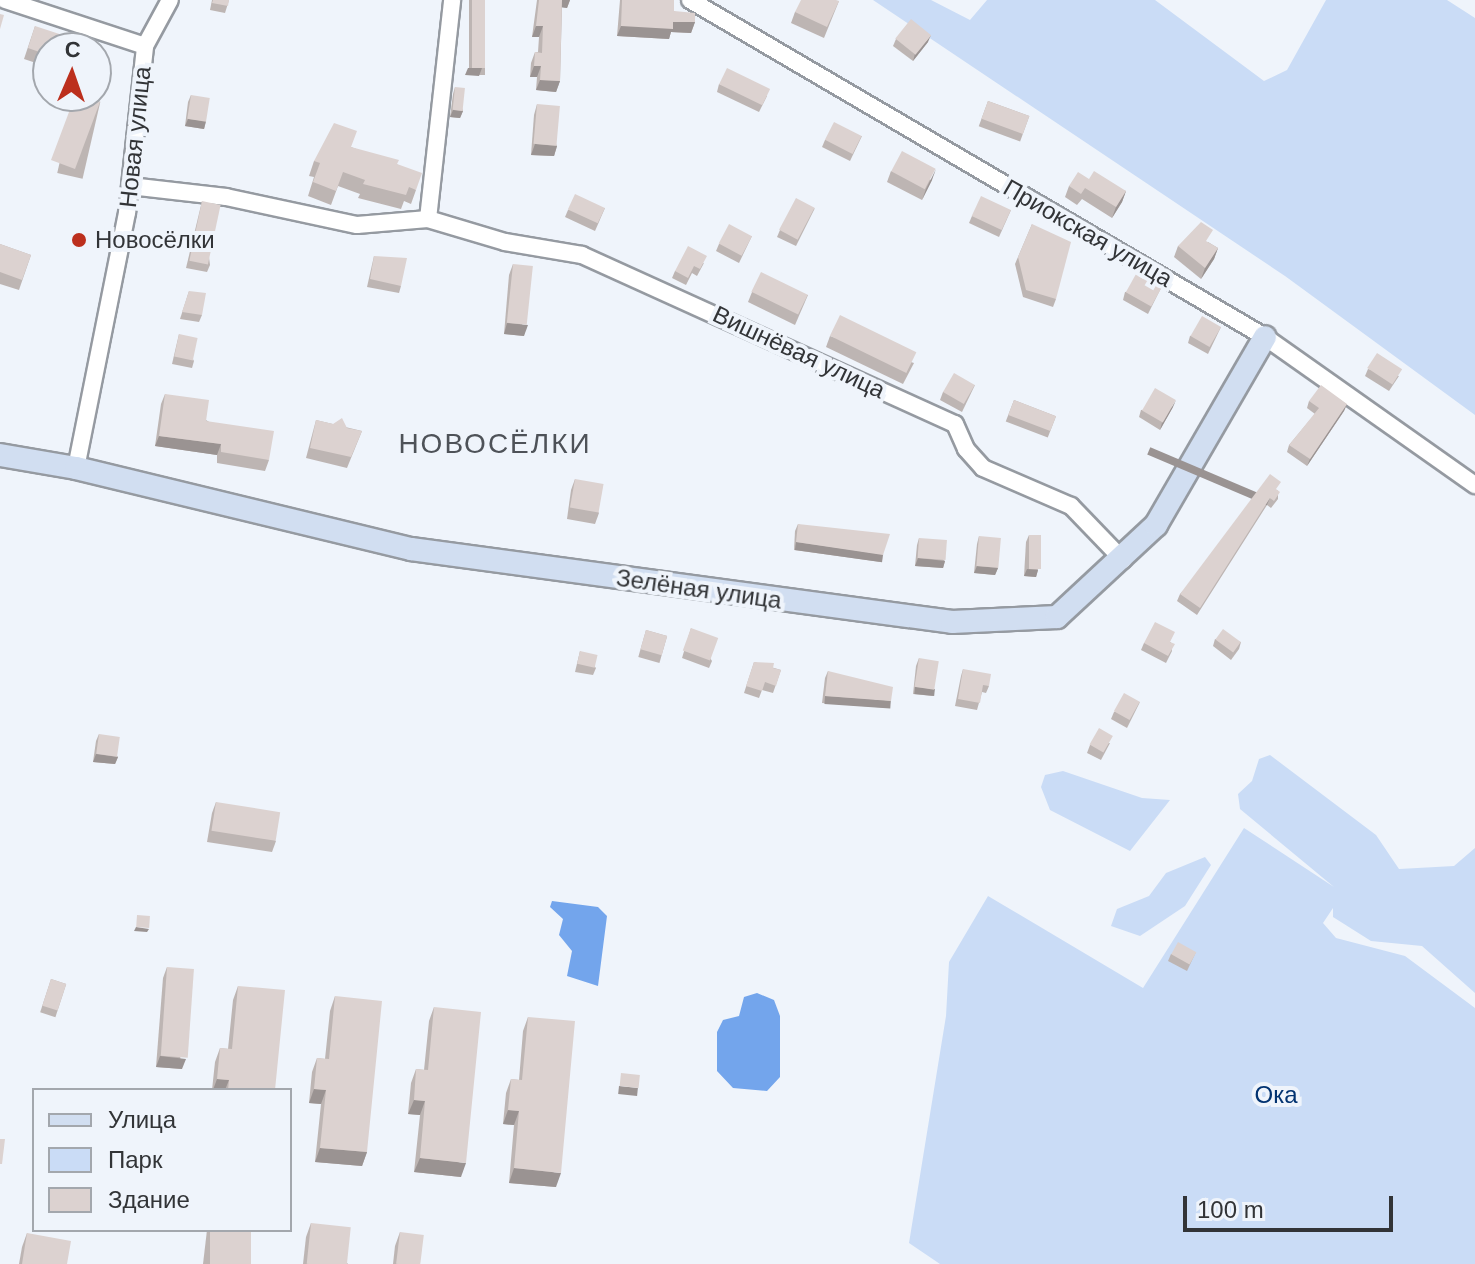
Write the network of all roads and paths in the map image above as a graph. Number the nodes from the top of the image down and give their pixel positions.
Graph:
1 (5, 0) edge
2 (170, 0) edge
3 (452, 0) edge
4 (690, 0) edge
5 (145, 46) junction
6 (130, 186) junction
7 (428, 219) junction
8 (1265, 337) junction
9 (0, 455) edge
10 (76, 468) junction
11 (1475, 485) edge
12 (1123, 560) junction

1 - 5 street
2 - 5 street, Новая улица
3 - 7 street
4 - 8 street, Приокская улица
5 - 6 street, Новая улица
6 - 7 street
6 - 10 street, Новая улица
7 - 12 street, Вишнёвая улица
8 - 11 street, Приокская улица
8 - 12 street, Зелёная улица
9 - 10 street, Зелёная улица
10 - 12 street, Зелёная улица

